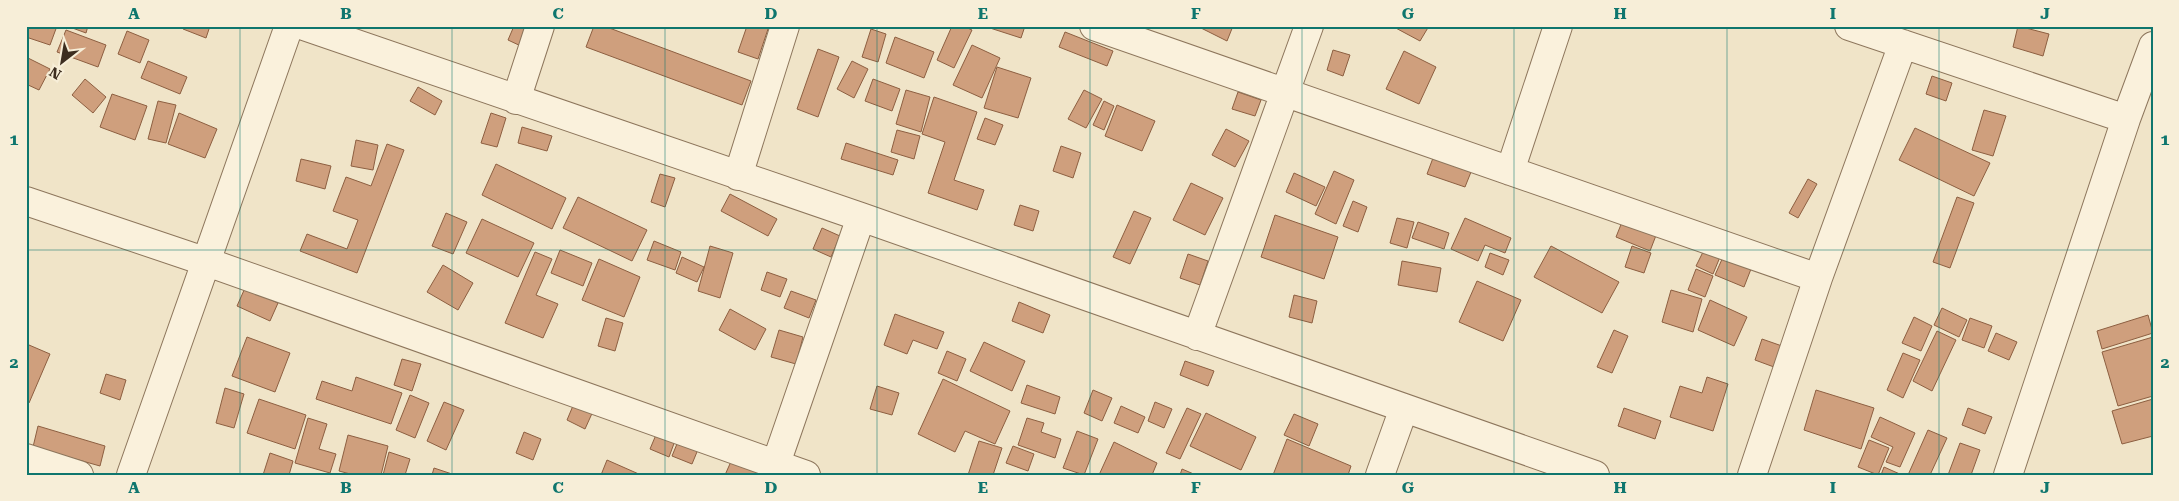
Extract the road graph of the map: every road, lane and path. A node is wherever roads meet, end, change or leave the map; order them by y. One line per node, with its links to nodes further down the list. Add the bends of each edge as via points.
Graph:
1 (289, 26): 18 (street)
2 (304, 26): 12 (street)
3 (540, 26): 12 (street)
4 (785, 26): 15 (street)
5 (1094, 26): 11 (street)
6 (1309, 26): 11 (street)
7 (1558, 26): 14 (street)
8 (1849, 26): 9 (street)
9 (1903, 44): 13 (street); 19 (street)
10 (2153, 46): 13 (street)
11 (1284, 94): 14 (street); 20 (street)
12 (516, 100): 15 (street)
13 (2126, 119): 30 (street)
14 (1510, 171): 19 (street)
15 (738, 176): 17 (street)
16 (26, 201): 18 (street)
17 (861, 217): 20 (street); 23 (street)
18 (206, 262): 23 (street); 25 (street)
19 (1818, 278): 29 (street)
20 (1197, 336): 21 (street)
21 (1404, 408): 27 (street); 28 (street)
22 (26, 458): 24 (street)
23 (774, 470): 26 (street)
24 (79, 475)
25 (131, 475)
26 (806, 475)
27 (1380, 475)
28 (1595, 475)
29 (1752, 475)
30 (2008, 475)

